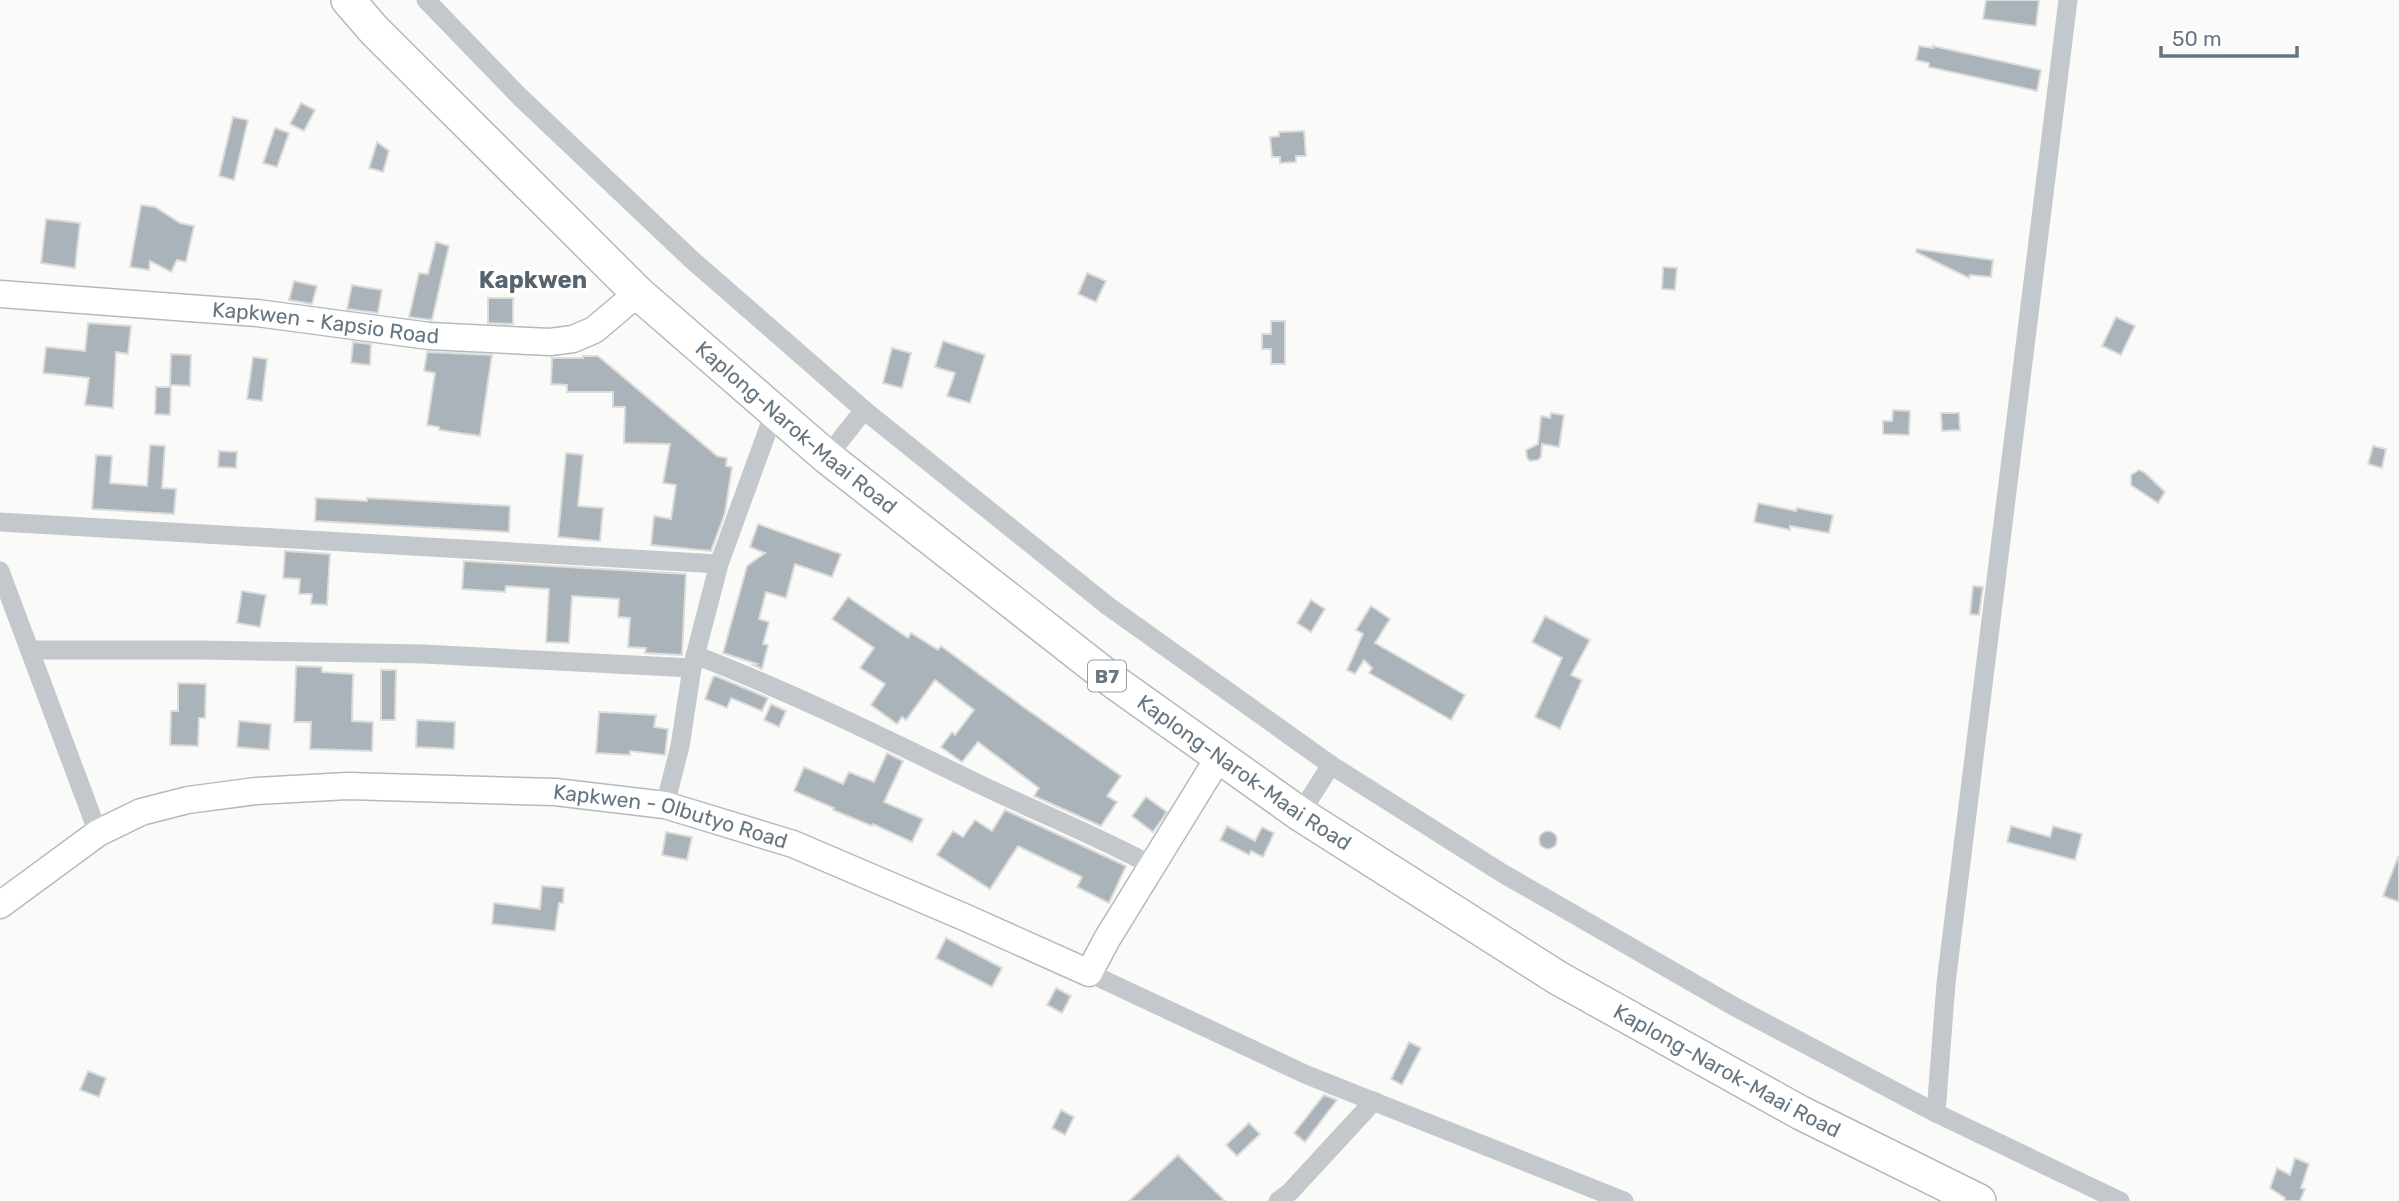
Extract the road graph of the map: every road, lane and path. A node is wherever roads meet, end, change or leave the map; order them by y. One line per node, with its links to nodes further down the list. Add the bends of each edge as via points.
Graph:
1 (348, 0): 5 (highway, Kaplong-Narok-Maai Road / B7)
2 (426, 0): 6 (street, via 520,97 691,259)
3 (2068, 0): 23 (street, via 1946,983)
4 (2, 292): 5 (street, Kapkwen - Kapsio Road, via 257,313 429,336 550,342 594,330)
5 (638, 293): 7 (highway, Kaplong-Narok-Maai Road / B7)
6 (864, 410): 8 (street); 15 (street, via 1108,606)
7 (774, 413): 8 (highway, Kaplong-Narok-Maai Road / B7); 10 (street)
8 (827, 457): 14 (highway, Kaplong-Narok-Maai Road / B7)
9 (0, 522): 10 (street)
10 (719, 564): 13 (street)
11 (0, 571): 12 (street)
12 (30, 650): 13 (street); 18 (street)
13 (693, 662): 16 (street); 19 (street, via 748,676 830,712)
14 (1219, 757): 17 (highway, Kaplong-Narok-Maai Road / B7); 19 (street)
15 (1331, 765): 17 (street); 23 (street, via 1502,873 1735,1007)
16 (665, 805): 18 (street, Kapkwen - Olbutyo Road, via 555,792 348,786 188,800 141,812); 21 (street, Kapkwen - Olbutyo Road, via 793,844)
17 (1300, 814): 26 (highway, Kaplong-Narok-Maai Road / B7, via 1558,978 1801,1113)
18 (98, 833): 20 (street, Kapkwen - Olbutyo Road)
19 (1153, 866): 21 (street)
20 (0, 905)
21 (1089, 973): 22 (street, via 1307,1075)
22 (1374, 1101): 24 (street); 25 (street)
23 (1936, 1113): 27 (street)
24 (1278, 1201)
25 (1624, 1201)
26 (1979, 1201)
27 (2120, 1201)

